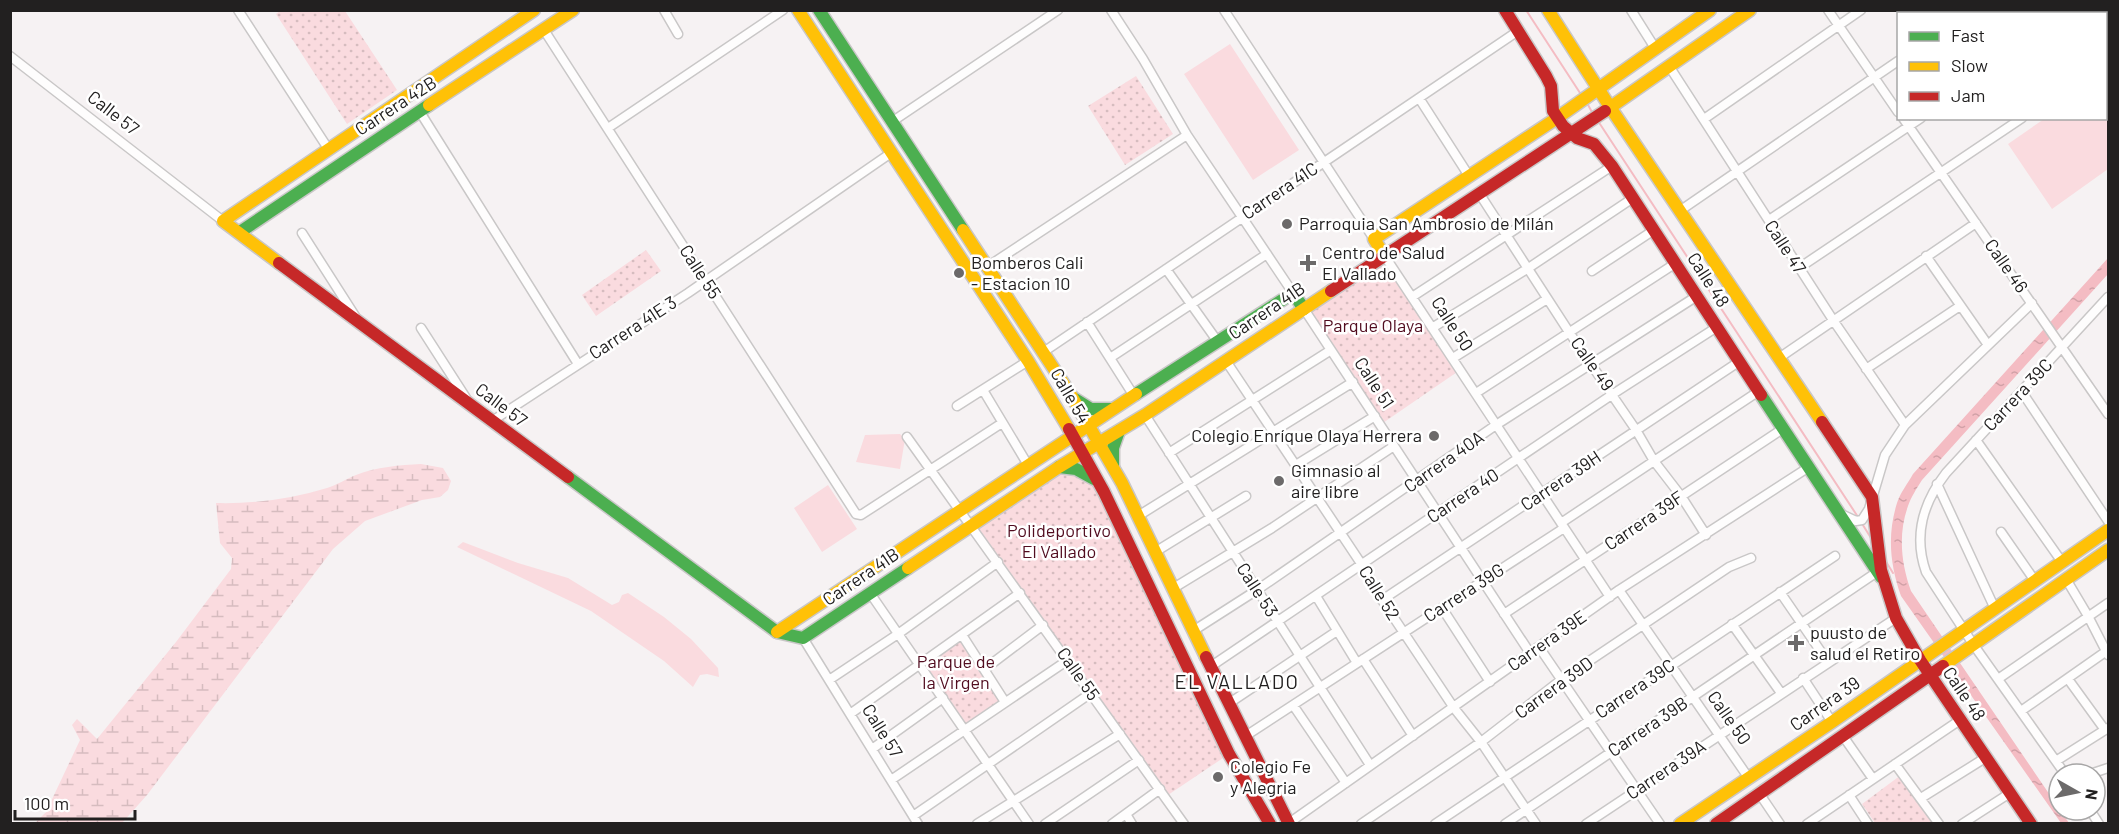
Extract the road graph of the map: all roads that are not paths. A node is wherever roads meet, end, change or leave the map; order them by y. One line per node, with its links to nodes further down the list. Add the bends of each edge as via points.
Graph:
1 (238, 10): 42 (street)
2 (573, 10): 19 (street, Carrera 42B)
3 (664, 10): 21 (street)
4 (783, 10): 39 (street)
5 (798, 10): 43 (street, Calle 54)
6 (819, 10): 37 (street, Calle 54)
7 (1058, 10): 37 (street)
8 (1111, 10): 41 (street, Calle 51)
9 (1224, 10): 44 (street, Calle 50)
10 (1505, 10): 20 (street, Calle 48)
11 (1548, 10): 27 (street, Calle 48)
12 (1631, 10): 22 (street)
13 (1710, 10): 22 (street)
14 (1750, 10): 25 (street, Carrera 41B)
15 (1828, 10): 18 (street)
16 (1861, 10): 18 (street)
17 (533, 11): 42 (street, Carrera 42B)
18 (1839, 25): 26 (street); 33 (street)
19 (544, 30): 31 (street, Carrera 42B); 39 (street, Calle 55)
20 (1518, 31): 28 (street, Carrera 41C); 32 (street, Calle 48, via 1551,86)
21 (678, 34)
22 (1655, 48): 27 (street)
23 (10, 56): 53 (street, Calle 57)
24 (1897, 62): 26 (street)
25 (1670, 66): 30 (street, Carrera 41B); 33 (street, Calle 47)
26 (1875, 77): 29 (street); 46 (street)
27 (1595, 91): 30 (street, Calle 48); 32 (street)
28 (1419, 98): 44 (street, Carrera 41C); 48 (street)
29 (1897, 109)
30 (1607, 110): 40 (street, Carrera 41B); 51 (street, Calle 48)
31 (420, 112): 57 (street, Carrera 42B); 99 (street)
32 (1557, 118): 40 (street, Calle 48); 48 (street)
33 (1704, 119): 46 (street, Calle 47)
34 (1904, 120): 38 (street, Calle 46)
35 (1918, 120): 38 (street)
36 (2019, 120): 47 (street)
37 (893, 121): 65 (street, Calle 54)
38 (1909, 127): 47 (street, Calle 46); 54 (street)
39 (608, 128): 70 (street, Calle 55)
40 (1570, 134): 45 (street, Calle 48, via 1594,144); 49 (street, Carrera 41B)
41 (1187, 135): 52 (street, Calle 51); 65 (street)
42 (329, 150): 53 (street, Carrera 42B)
43 (891, 153): 70 (street, Carrera 41E 3); 95 (street, Calle 54)
44 (1323, 162): 52 (street, Carrera 41C); 60 (street, Calle 50)
45 (1612, 166): 50 (street, Calle 48); 59 (street)
46 (1736, 172): 51 (street); 54 (street, Calle 47)
47 (1941, 173): 55 (street, Calle 46); 66 (street)
48 (1469, 176): 60 (street)
49 (1479, 193): 59 (street, Calle 49); 62 (street, Carrera 41B)
50 (1633, 198): 56 (street, Calle 48); 68 (street)
51 (1681, 210): 94 (street, Calle 48)
52 (1242, 217): 61 (street, Calle 51); 67 (street, Carrera 41C)
53 (223, 220): 57 (street, Calle 57)
54 (1768, 220): 66 (street, Calle 47)
55 (1976, 223): 63 (street); 76 (street, Calle 46)
56 (1654, 230): 64 (street, Calle 48); 69 (street)
57 (240, 232): 81 (street, Calle 57)
58 (302, 233): 81 (street)
59 (1506, 236): 68 (street, Calle 49); 73 (street)
60 (1374, 239): 62 (street, Calle 50)
61 (1267, 254): 71 (street, Calle 51); 77 (street)
62 (1384, 255): 73 (street, Calle 50); 79 (street, Carrera 41B)
63 (1926, 256): 78 (street); 80 (street)
64 (1676, 263): 72 (street, Calle 48); 86 (street)
65 (987, 267): 91 (street, Calle 54)
66 (1799, 268): 80 (street, Calle 47)
67 (1166, 269): 77 (street); 82 (street, Carrera 41C)
68 (1527, 269): 75 (street, Calle 49); 85 (street)
69 (1592, 271)
70 (706, 280): 99 (street, Carrera 41E 3); 141 (street, Calle 55, via 856,514 861,515)
71 (1293, 293): 79 (street, Calle 51); 87 (street, Carrera 41B)
72 (1697, 296): 83 (street, Calle 48); 98 (street, Carrera 40A)
73 (1412, 297): 85 (street, Calle 50)
74 (2108, 298): 89 (street, Carrera 39C)
75 (1547, 299): 86 (street, Calle 49); 93 (street)
76 (2032, 303): 88 (street); 89 (street, Calle 46)
77 (1191, 304): 87 (street); 92 (street)
78 (1959, 306): 88 (street); 100 (street)
79 (1304, 309): 90 (street, Calle 51); 96 (street, Carrera 41B)
80 (1833, 320): 94 (street); 100 (street, Calle 47)
81 (359, 322): 110 (street, Calle 57)
82 (1087, 322): 91 (street, Carrera 41C); 92 (street)
83 (1717, 327): 97 (street, Calle 48); 106 (street, Carrera 40)
84 (421, 328): 110 (street)
85 (1432, 328): 93 (street, Calle 50)
86 (1569, 332): 98 (street, Calle 49); 105 (street)
87 (1218, 342): 108 (street, Carrera 41B)
88 (1988, 345): 120 (street)
89 (2062, 348): 104 (street, Carrera 39C); 114 (street, Calle 46)
90 (1331, 350): 101 (street, Calle 51); 109 (street)
91 (1042, 353): 107 (street, Calle 54)
92 (1110, 358): 108 (street)
93 (1453, 358): 105 (street, Calle 50)
94 (1779, 358): 150 (street, Calle 48)
95 (1028, 360): 102 (street); 112 (street, Calle 54)
96 (1226, 361): 109 (street, Calle 52); 115 (street, Carrera 41B)
97 (1740, 362): 103 (street, Calle 48); 123 (street, Carrera 39H)
98 (1592, 363): 106 (street, Calle 49); 119 (street, Carrera 40A)
99 (578, 364): 117 (street, Carrera 41E 3)
100 (1866, 369): 120 (street, Calle 47)
101 (1353, 382): 116 (street, Calle 51); 125 (street)
102 (983, 390): 111 (street); 118 (street)
103 (1759, 391): 122 (street, Calle 48); 135 (street, Carrera 39G)
104 (2022, 392): 128 (street, Carrera 39C); 157 (street)
105 (1476, 393): 119 (street, Calle 50)
106 (1613, 394): 123 (street, Calle 49); 134 (street, Carrera 40)
107 (1071, 395): 113 (street, via 1091,409); 121 (street, Calle 54)
108 (1134, 396): 113 (street, Carrera 41B)
109 (1252, 400): 125 (street, Calle 52); 133 (street)
110 (471, 406): 117 (street, Calle 57)
111 (957, 406)
112 (1056, 406): 126 (street, Calle 54); 131 (street, via 1059,432)
113 (1113, 409): 121 (street, Carrera 41B)
114 (2109, 414)
115 (1145, 415): 124 (street, Carrera 41B); 133 (street, Calle 53)
116 (1375, 416): 130 (street, Calle 51); 137 (street)
117 (492, 421): 201 (street, Calle 57)
118 (1002, 423): 136 (street); 141 (street)
119 (1497, 425): 134 (street, Calle 50); 142 (street, Carrera 40A)
120 (1905, 425): 150 (street, via 1885,455)
121 (1088, 426): 126 (street, Carrera 41B); 129 (street, Calle 54)
122 (1784, 428): 139 (street, Calle 48); 149 (street, Carrera 39F)
123 (1636, 430): 135 (street, Calle 49); 147 (street, Carrera 39H)
124 (1119, 431): 129 (street, Carrera 41B); 140 (street, via 1113,448)
125 (1273, 432): 137 (street, Calle 52); 144 (street)
126 (1073, 436): 131 (street, Carrera 41B); 132 (street, Calle 54)
127 (907, 437): 141 (street, Calle 55)
128 (1976, 440): 145 (street, Carrera 39C); 173 (street)
129 (1098, 443): 132 (street, Carrera 41B); 140 (street, Calle 54)
130 (1394, 446): 142 (street, Calle 51); 151 (street)
131 (1049, 452): 136 (street, Carrera 41B)
132 (1082, 453): 138 (street, Carrera 41B); 146 (street, Calle 54)
133 (1169, 453): 144 (street, Calle 53)
134 (1519, 459): 147 (street, Calle 50); 153 (street, Carrera 40)
135 (1654, 461): 149 (street, Calle 49); 159 (street, Carrera 39G)
136 (1028, 465): 152 (street, Carrera 41B)
137 (1296, 465): 151 (street, Calle 52)
138 (1059, 467): 146 (street, via 1084,472); 158 (street, Carrera 41B)
139 (1809, 467): 154 (street, Calle 48); 164 (street, Carrera 39E)
140 (1113, 468): 143 (street, Calle 54)
141 (931, 471): 152 (street, Calle 55)
142 (1417, 481): 153 (street, Calle 51); 162 (street, Carrera 40A)
143 (1122, 483): 146 (street, via 1110,481); 155 (street, Calle 54)
144 (1189, 484): 155 (street); 156 (street, Calle 53)
145 (1937, 484): 160 (street, Carrera 39C); 190 (street)
146 (1101, 487): 283 (street, Calle 54, via 1230,754)
147 (1542, 494): 159 (street, Calle 50); 165 (street, Carrera 39H)
148 (1246, 496): 156 (street)
149 (1681, 496): 164 (street, Calle 49); 171 (street, Carrera 39F)
150 (1872, 497): 154 (street, via 1862,520); 175 (street, Calle 48)
151 (1317, 498): 162 (street, Calle 52); 168 (street)
152 (960, 511): 158 (street, Calle 55); 201 (street, Carrera 41B)
153 (1438, 513): 165 (street, Calle 51); 174 (street, Carrera 40)
154 (1840, 513): 175 (street, Calle 48)
155 (1138, 516): 167 (street, Calle 54)
156 (1212, 519): 167 (street); 168 (street, Calle 53)
157 (2109, 520)
158 (972, 525): 172 (street, Calle 55); 183 (street, Carrera 41B)
159 (1563, 525): 171 (street, Calle 50); 177 (street, Carrera 39G)
160 (1919, 529): 203 (street, Calle 48, via 1926,572)
161 (2109, 530): 173 (street, Carrera 39)
162 (1340, 531): 174 (street, Calle 52); 180 (street, Carrera 40A)
163 (2001, 532): 178 (street)
164 (1706, 535): 181 (street, Carrera 39E)
165 (1461, 548): 177 (street, Calle 51); 187 (street, Carrera 39H)
166 (2109, 550): 176 (street, Carrera 39)
167 (1155, 552): 179 (street, Calle 54)
168 (1233, 552): 179 (street); 180 (street, Calle 53)
169 (1835, 556): 182 (street, Carrera 39C)
170 (1751, 558): 198 (street, Carrera 39D, via 1729,567)
171 (1586, 561): 186 (street, Calle 50); 191 (street, Carrera 39F)
172 (998, 562): 184 (street, Calle 55); 204 (street)
173 (2062, 562): 178 (street, Carrera 39)
174 (1362, 565): 185 (street, Carrera 40); 187 (street, Calle 52)
175 (1880, 573): 193 (street, Calle 48); 196 (street, Carrera 39B)
176 (2066, 579): 192 (street); 207 (street, Carrera 39)
177 (1482, 581): 189 (street, Carrera 39G); 191 (street, Calle 51)
178 (2034, 581): 190 (street, Carrera 39)
179 (1172, 589): 199 (street, Calle 54)
180 (1257, 590): 194 (street, Calle 53); 199 (street, Carrera 40A)
181 (1619, 590): 186 (street, Carrera 39E); 198 (street, Calle 50)
182 (1780, 592): 195 (street, Carrera 39C); 196 (street)
183 (870, 593): 204 (street); 206 (street, Carrera 41B)
184 (1020, 593): 197 (street, Calle 55); 205 (street)
185 (1316, 596): 194 (street, Carrera 40); 200 (street)
186 (1610, 597): 208 (street, Carrera 39E)
187 (1382, 600): 202 (street, Calle 52)
188 (2109, 603): 192 (street)
189 (1442, 608): 202 (street, Carrera 39G); 227 (street)
190 (1995, 609): 203 (street, Carrera 39)
191 (1504, 614): 210 (street, Calle 51)
192 (2088, 616): 209 (street); 223 (street)
193 (1896, 618): 213 (street, Calle 48); 216 (street, Carrera 39A)
194 (1278, 622): 212 (street, Calle 53); 219 (street, Carrera 40)
195 (1732, 624): 211 (street); 218 (street, Carrera 39C)
196 (1800, 624): 211 (street, Carrera 39B); 216 (street)
197 (1043, 625): 214 (street, Calle 55); 220 (street)
198 (1644, 625): 218 (street, Calle 50); 226 (street, Carrera 39D)
199 (1192, 631): 219 (street, Calle 54)
200 (1337, 631): 212 (street); 215 (street)
201 (777, 632): 206 (street, Calle 57)
202 (1404, 633): 215 (street, Carrera 39G); 236 (street, Calle 52)
203 (1961, 633): 207 (street, Calle 48); 213 (street, Carrera 39)
204 (898, 634): 217 (street); 225 (street)
205 (962, 635): 217 (street); 220 (street)
206 (803, 638): 225 (street, Calle 57)
207 (1970, 646): 221 (street, Carrera 39); 223 (street, Calle 48)
208 (1539, 647): 210 (street, Carrera 39E); 226 (street)
209 (2108, 652): 224 (street)
210 (1530, 653): 227 (street, Carrera 39E)
211 (1754, 655): 230 (street); 231 (street, Carrera 39B)
212 (1300, 656): 228 (street, Calle 53); 234 (street)
213 (1922, 659): 221 (street, Calle 48); 241 (street, Carrera 39)
214 (1068, 660): 229 (street, Calle 55); 233 (street)
215 (1360, 661): 228 (street, Carrera 39G); 246 (street)
216 (1828, 662): 222 (street, Carrera 39A)
217 (920, 665): 232 (street); 238 (street)
218 (1671, 665): 231 (street, Calle 50); 239 (street, Carrera 39C)
219 (1210, 667): 234 (street, Calle 54)
220 (986, 668): 233 (street)
221 (1934, 677): 240 (street, Calle 48); 247 (street, Carrera 39)
222 (1803, 678): 230 (street, Carrera 39A); 241 (street)
223 (1998, 679): 237 (street, Calle 48)
224 (2068, 679): 237 (street); 243 (street)
225 (829, 680): 238 (street, Calle 57)
226 (1561, 680): 239 (street); 249 (street, Carrera 39D)
227 (1490, 682): 236 (street, Carrera 39E)
228 (1319, 687): 235 (street, Carrera 39G); 257 (street, Calle 53)
229 (1091, 693): 244 (street, Calle 55); 256 (street)
230 (1781, 693): 245 (street, Carrera 39A)
231 (1693, 696): 245 (street, Calle 50); 251 (street, Carrera 39B)
232 (943, 698): 242 (street); 250 (street)
233 (1005, 702): 242 (street)
234 (1228, 704): 248 (street, Calle 54)
235 (1293, 705): 248 (street, Carrera 39G); 262 (street)
236 (1454, 708): 246 (street, Carrera 39E); 249 (street, Calle 52)
237 (2021, 711): 254 (street, Calle 48)
238 (850, 714): 250 (street, Calle 57)
239 (1589, 720): 251 (street); 258 (street, Carrera 39C)
240 (1960, 720): 252 (street, Calle 48); 255 (street)
241 (1832, 722): 259 (street, Carrera 39)
242 (964, 729): 256 (street); 261 (street)
243 (2107, 729): 254 (street)
244 (1120, 734): 253 (street, Calle 55); 269 (street)
245 (1719, 735): 259 (street, Calle 50); 264 (street, Carrera 39A)
246 (1413, 736): 257 (street, Carrera 39E)
247 (1843, 736): 260 (street); 265 (street, Carrera 39)
248 (1244, 737): 276 (street, Calle 54)
249 (1481, 742): 258 (street, Calle 52); 284 (street, Carrera 39D)
250 (872, 749): 261 (street, Calle 57)
251 (1611, 752): 264 (street); 271 (street, Carrera 39B)
252 (1985, 758): 266 (street, Calle 48); 268 (street)
253 (1139, 760): 263 (street, Calle 55); 279 (street)
254 (2056, 761)
255 (1895, 764): 260 (street); 268 (street)
256 (989, 765): 269 (street); 273 (street)
257 (1370, 765): 262 (street, Carrera 39E)
258 (1504, 777): 271 (street, Calle 52); 285 (street, Carrera 39C)
259 (1748, 777): 270 (street, Carrera 39)
260 (1873, 778): 267 (street)
261 (891, 780): 273 (street, Calle 57)
262 (1346, 783): 276 (street, Carrera 39E)
263 (1160, 789): 272 (street); 282 (street, Calle 55)
264 (1637, 790): 288 (street, Carrera 39A); 289 (street)
265 (1759, 793): 275 (street, Carrera 39); 290 (street)
266 (2010, 793): 294 (street); 295 (street, Calle 48)
267 (1849, 795): 291 (street); 292 (street)
268 (1921, 798): 293 (street)
269 (1013, 800): 277 (street); 278 (street)
270 (1710, 803): 274 (street, Carrera 39); 275 (street, via 1706,816)
271 (1526, 809): 286 (street, Carrera 39B); 287 (street, Calle 52)
272 (1126, 814): 280 (street); 281 (street)
273 (916, 820)
274 (1688, 822)
275 (1718, 822)
276 (1289, 823)
277 (977, 824)
278 (1029, 824)
279 (1045, 824)
280 (1112, 824)
281 (1132, 824)
282 (1184, 824)
283 (1270, 824)
284 (1361, 824)
285 (1435, 824)
286 (1505, 824)
287 (1536, 824)
288 (1586, 824)
289 (1660, 824)
290 (1780, 824)
291 (1807, 824)
292 (1868, 824)
293 (1939, 824)
294 (1962, 824)
295 (2031, 824)

